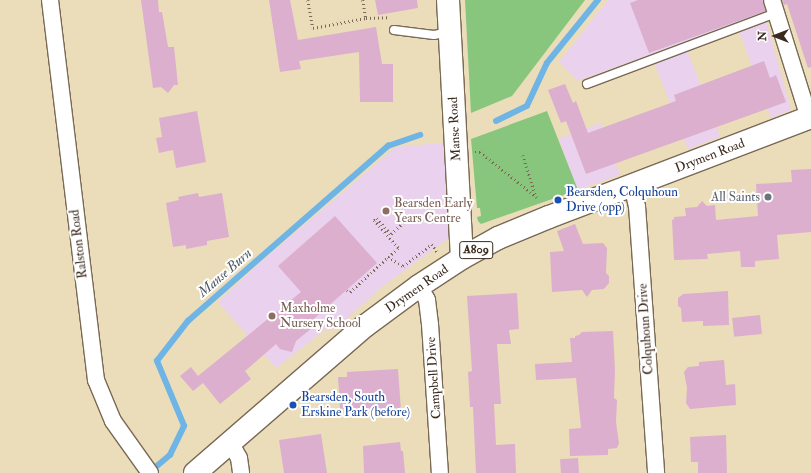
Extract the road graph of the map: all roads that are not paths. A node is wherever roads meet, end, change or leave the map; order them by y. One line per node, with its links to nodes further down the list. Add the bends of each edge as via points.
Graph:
1 (50, 0): 12 (street, Ralston Road, via 96,380 113,421)
2 (448, 0): 5 (main road, Manse Road)
3 (774, 6): 6 (lane); 7 (street)
4 (394, 30): 5 (lane, via 434,35)
5 (450, 32): 9 (main road, Manse Road, via 457,154)
6 (587, 84)
7 (810, 118): 8 (main road, Drymen Road / A809)
8 (632, 185): 9 (main road, Drymen Road / A809, via 498,238); 16 (street, Colquhoun Drive, via 637,206)
9 (454, 263): 10 (main road, Drymen Road / A809)
10 (419, 286): 11 (main road, Drymen Road / A809, via 365,326); 15 (street, Campbell Drive, via 427,300 430,324)
11 (230, 442): 13 (main road, Drymen Road / A809); 14 (street, via 239,458)
12 (147, 470)
13 (195, 473)
14 (241, 473)
15 (440, 473)
16 (656, 473)

